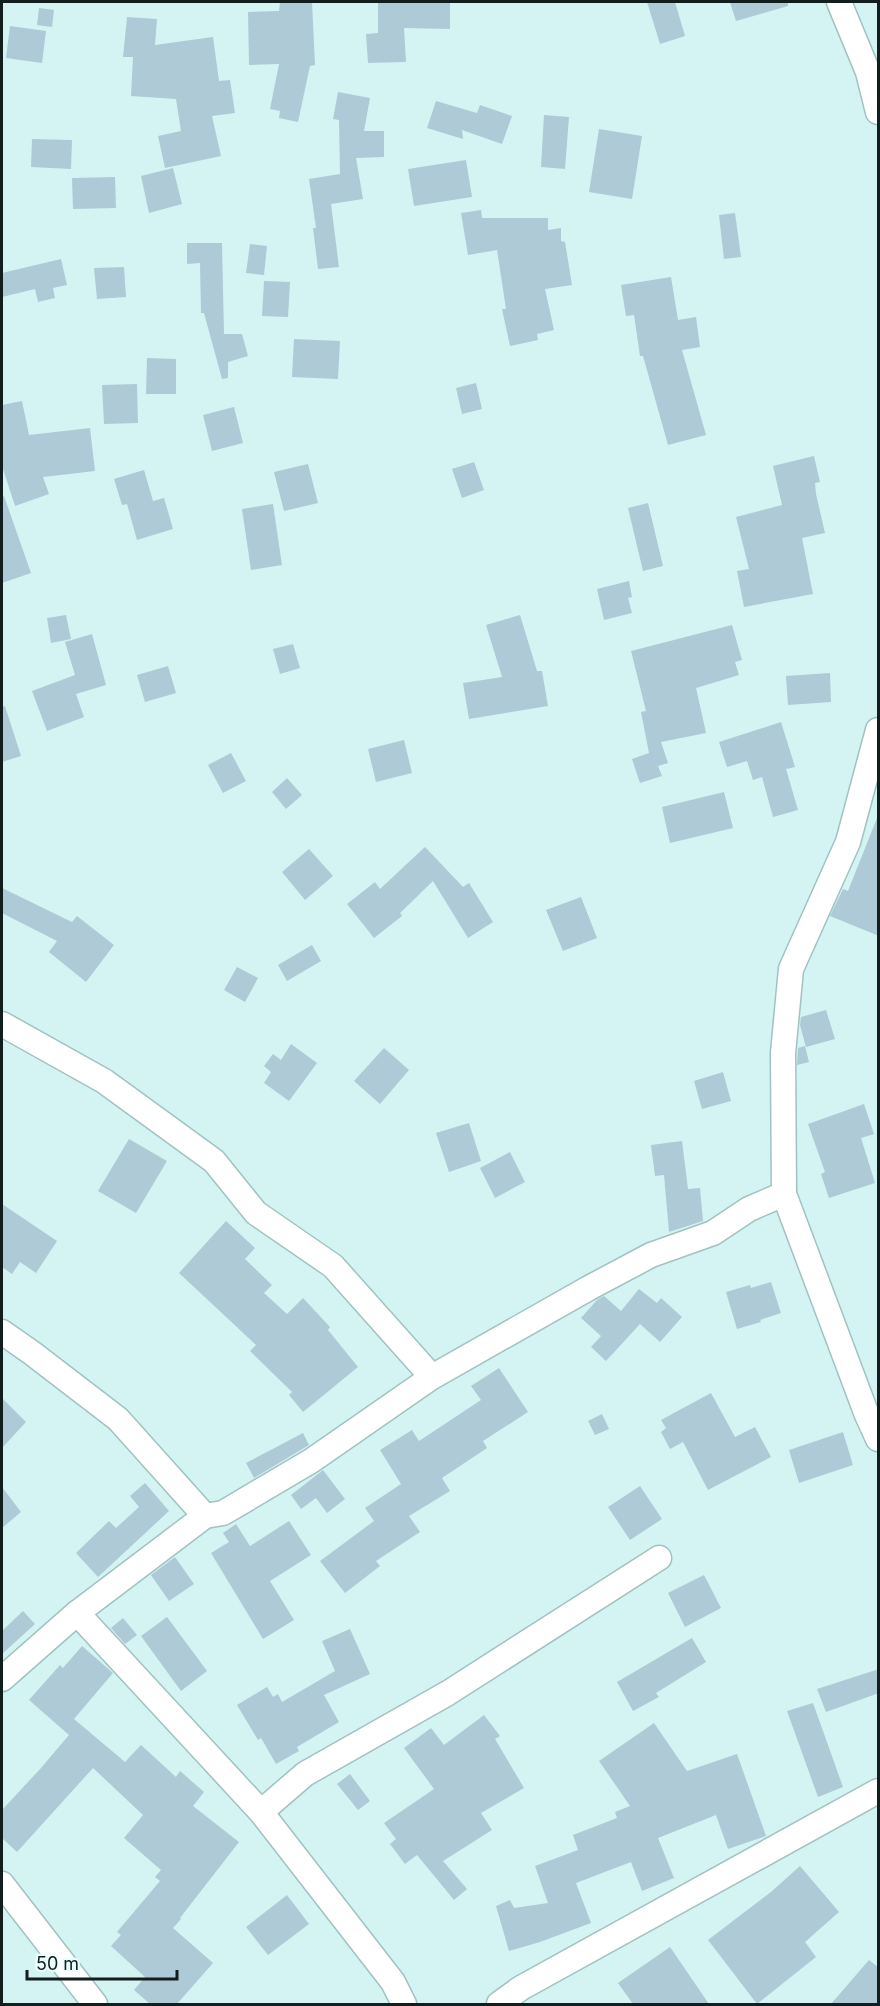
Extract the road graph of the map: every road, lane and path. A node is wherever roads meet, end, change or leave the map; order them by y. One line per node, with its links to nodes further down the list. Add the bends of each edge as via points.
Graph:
1 (839, 2): 2 (street, via 868,72)
2 (879, 112)
3 (879, 730): 5 (street, via 848,842 791,969 783,1053)
4 (2, 1024): 8 (street, via 104,1081 214,1161 256,1213 333,1266)
5 (784, 1194): 8 (street, via 749,1209 713,1233 651,1255); 10 (street)
6 (2, 1327): 9 (street)
7 (2, 1332): 9 (street)
8 (432, 1377): 11 (street, via 311,1461 222,1513)
9 (118, 1419): 11 (street)
10 (879, 1439)
11 (205, 1515): 13 (street)
12 (659, 1558): 16 (street, via 447,1693 305,1774)
13 (77, 1613): 14 (street); 16 (street)
14 (2, 1679)
15 (879, 1791): 20 (street, via 521,1988)
16 (261, 1812): 19 (street, via 393,1982)
17 (2, 1884): 18 (street)
18 (95, 2004)
19 (404, 2004)
20 (499, 2004)

